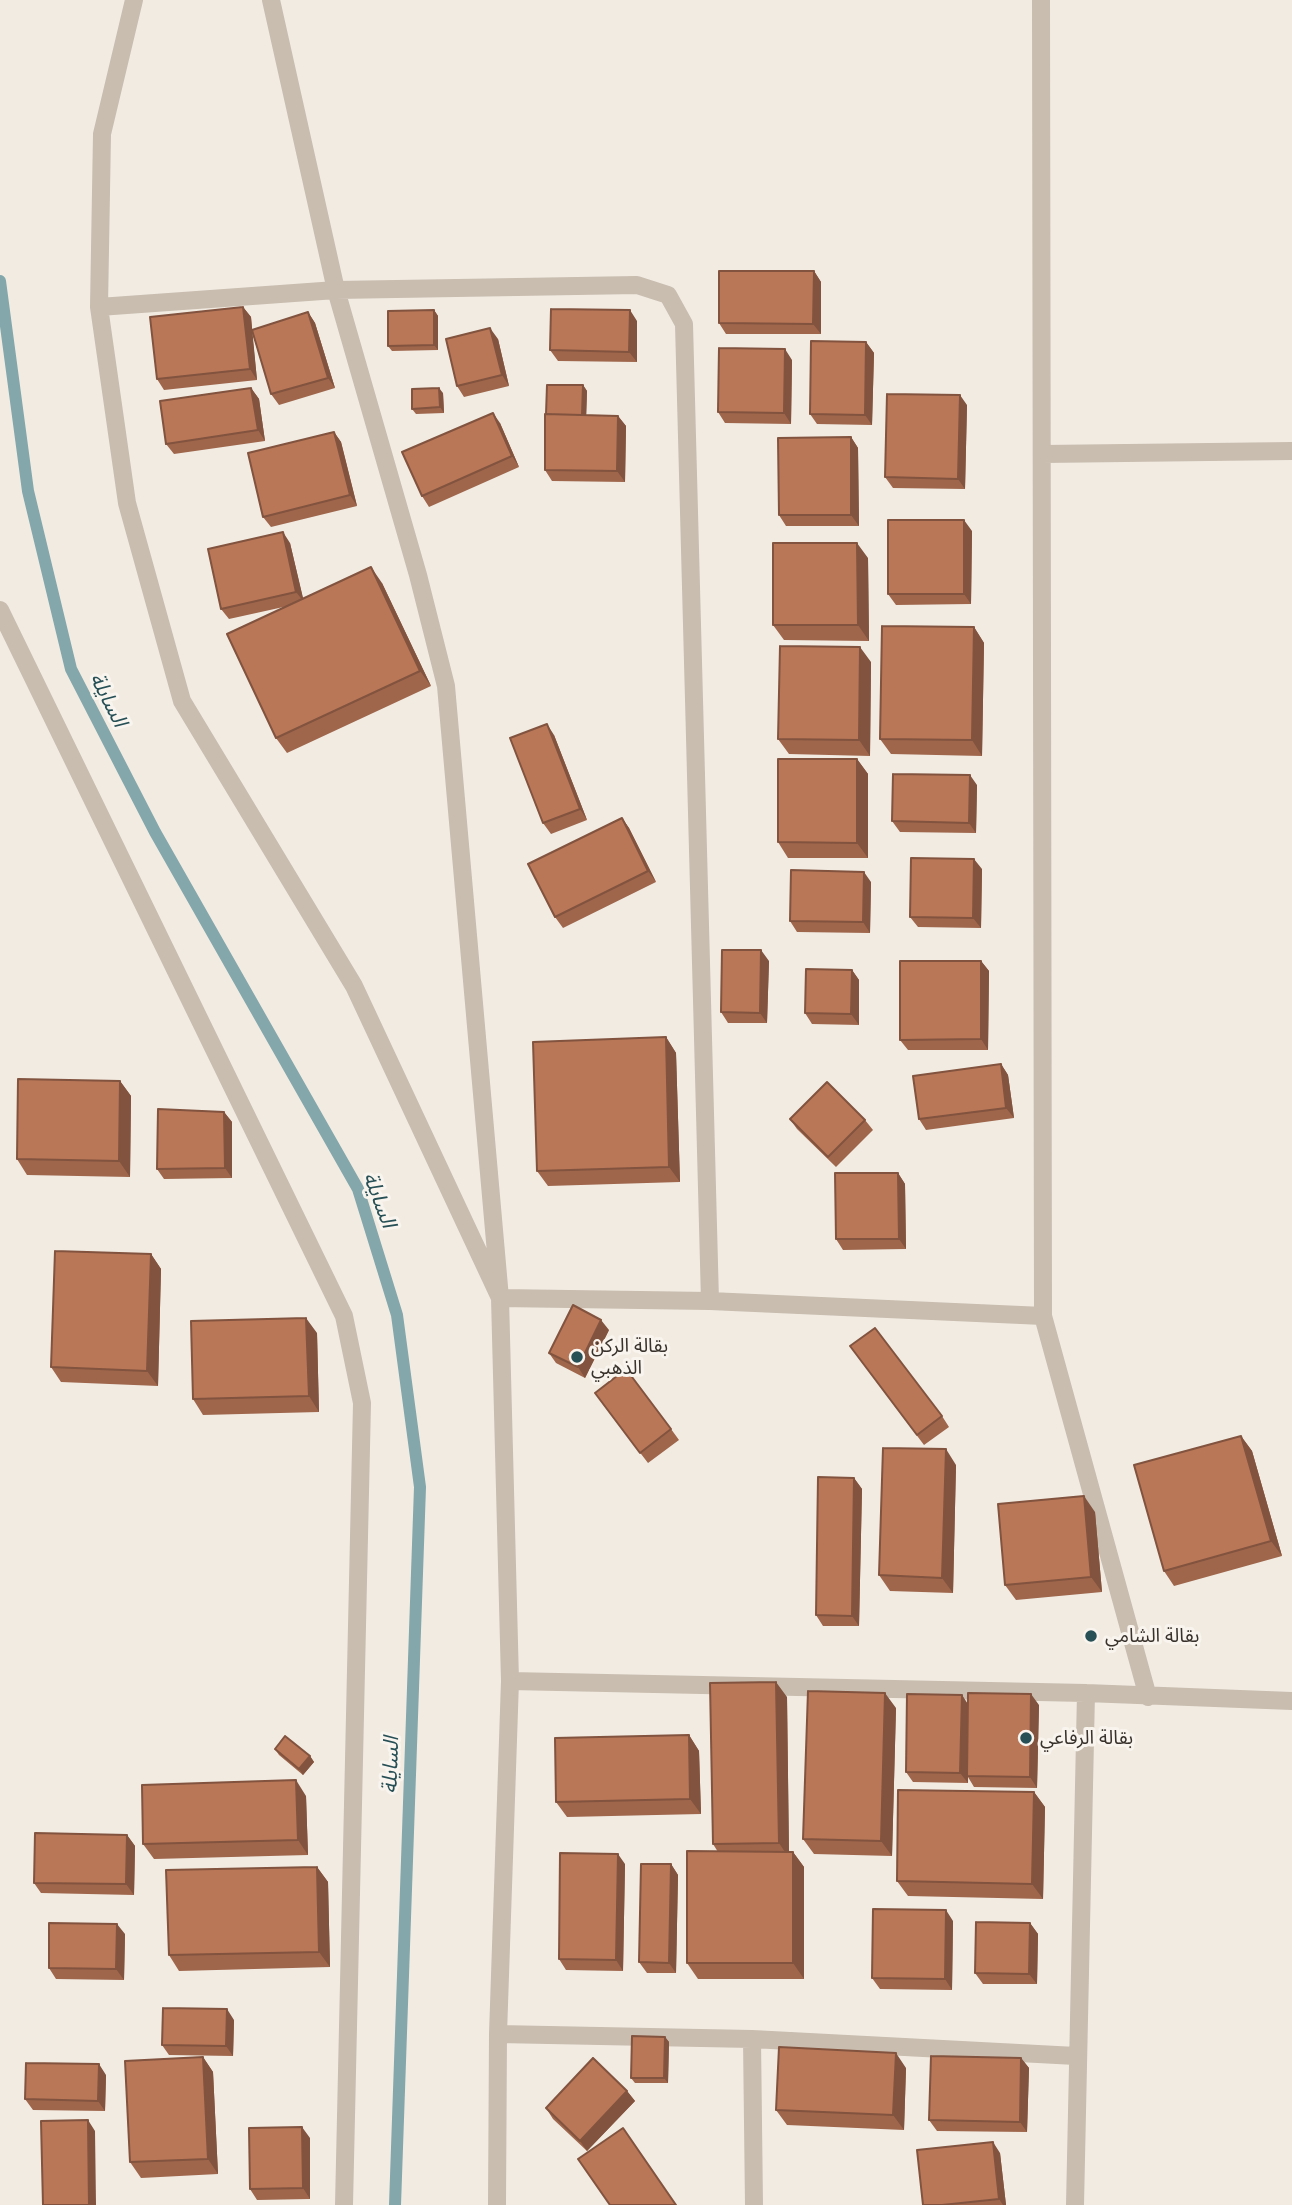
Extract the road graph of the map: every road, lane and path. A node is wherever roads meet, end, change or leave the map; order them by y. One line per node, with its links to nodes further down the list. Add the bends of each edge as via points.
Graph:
1 (134, 0): 5 (street, via 102,134)
2 (271, 0): 4 (street)
3 (1041, 0): 7 (street)
4 (336, 290): 5 (street); 9 (street, via 446,686); 10 (street, via 637,285 668,295 684,324)
5 (99, 307): 9 (street, via 127,503 182,701 354,985)
6 (1292, 451): 7 (street)
7 (1042, 454): 11 (street)
8 (0, 610): 19 (street, via 344,1316 362,1403)
9 (500, 1298): 10 (street); 12 (street)
10 (710, 1301): 11 (street)
11 (1043, 1316): 14 (street)
12 (510, 1681): 13 (street); 16 (street)
13 (1086, 1693): 14 (street); 18 (street)
14 (1149, 1697): 15 (street)
15 (1292, 1702)
16 (498, 2034): 17 (street); 20 (street)
17 (752, 2039): 18 (street); 21 (street)
18 (1076, 2056): 22 (street)
19 (344, 2205)
20 (497, 2205)
21 (754, 2205)
22 (1075, 2205)

